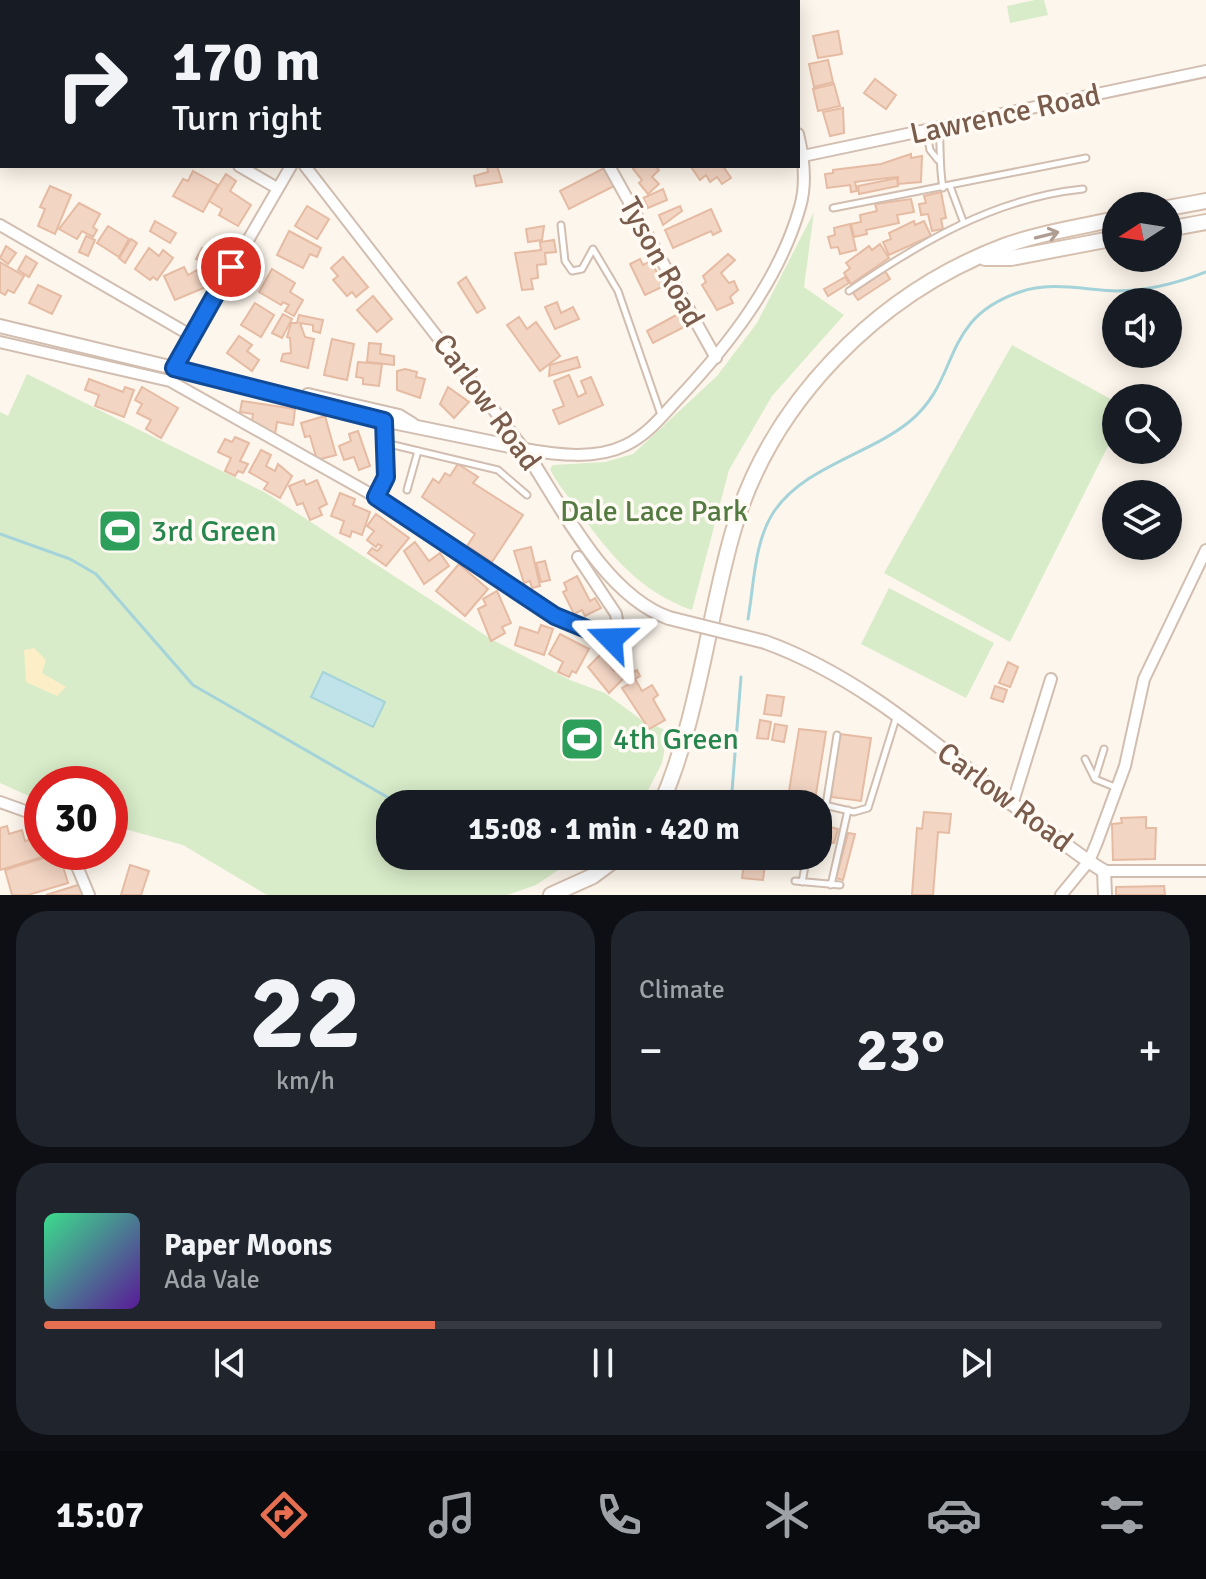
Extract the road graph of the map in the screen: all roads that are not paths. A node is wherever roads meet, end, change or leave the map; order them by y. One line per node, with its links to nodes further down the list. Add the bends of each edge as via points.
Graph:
1 (1206, 71): 2 (street, Lawrence Road)
2 (939, 128): 3 (street, Lawrence Road); 7 (lane)
3 (926, 130): 5 (street, Lawrence Road); 7 (lane)
4 (800, 143): 5 (street)
5 (803, 156): 31 (street, via 802,197 794,223 760,293)
6 (1086, 158): 12 (lane)
7 (938, 160): 14 (lane)
8 (242, 168): 13 (street)
9 (290, 168): 13 (street)
10 (307, 168): 36 (street, Carlow Road)
11 (610, 168): 31 (street, Tyson Road)
12 (950, 186): 14 (lane); 19 (lane)
13 (277, 188): 29 (street)
14 (943, 188): 18 (lane)
15 (1083, 189): 19 (lane, via 1008,204)
16 (1206, 201): 17 (main road)
17 (1182, 205)
18 (833, 208)
19 (963, 221): 27 (lane)
20 (1102, 222): 26 (main road, one-way to 20, via 1008,245)
21 (1206, 222): 24 (main road)
22 (0, 225): 29 (street)
23 (561, 225): 33 (lane, via 565,261 572,271 582,269 593,249 608,272)
24 (1182, 226)
25 (1102, 241): 26 (main road, via 1011,258)
26 (981, 258): 50 (main road, via 912,294 855,337 821,372 772,442 732,535)
27 (849, 291)
28 (0, 326): 32 (street)
29 (192, 336): 32 (street)
30 (0, 342): 40 (street, via 170,381)
31 (716, 358): 33 (street)
32 (174, 368): 34 (street)
33 (661, 416): 36 (street, via 638,439 607,452 571,455)
34 (385, 417): 35 (street); 36 (street)
35 (384, 443): 37 (lane); 40 (street, via 386,477)
36 (524, 449): 44 (street, Carlow Road, bridge, via 608,574 638,602 669,618 765,642 839,675)
37 (418, 451): 38 (lane); 39 (lane, via 498,470)
38 (407, 490)
39 (527, 495)
40 (376, 497): 42 (street, via 555,616 620,638 616,614)
41 (1206, 550): 49 (street, via 1144,679)
42 (578, 557)
43 (1051, 679): 53 (street)
44 (898, 714): 53 (street, Carlow Road); 55 (lane, via 872,802 862,811)
45 (837, 735): 51 (lane)
46 (1104, 749): 48 (lane)
47 (1085, 759): 48 (lane)
48 (1095, 779): 49 (lane)
49 (1118, 788): 57 (street)
50 (666, 790)
51 (828, 790)
52 (0, 802): 56 (street)
53 (1012, 805): 57 (street, Carlow Road)
54 (832, 806): 55 (lane)
55 (848, 810): 63 (lane)
56 (24, 811)
57 (1089, 861): 61 (street, Carlow Road); 67 (street)
58 (79, 870): 65 (street)
59 (601, 870): 66 (main road)
60 (803, 870): 63 (lane, via 799,881)
61 (1104, 871): 62 (street); 68 (street)
62 (1206, 871)
63 (831, 885): 64 (lane)
64 (840, 885)
65 (89, 895)
66 (551, 895)
67 (1061, 895)
68 (1105, 895)

